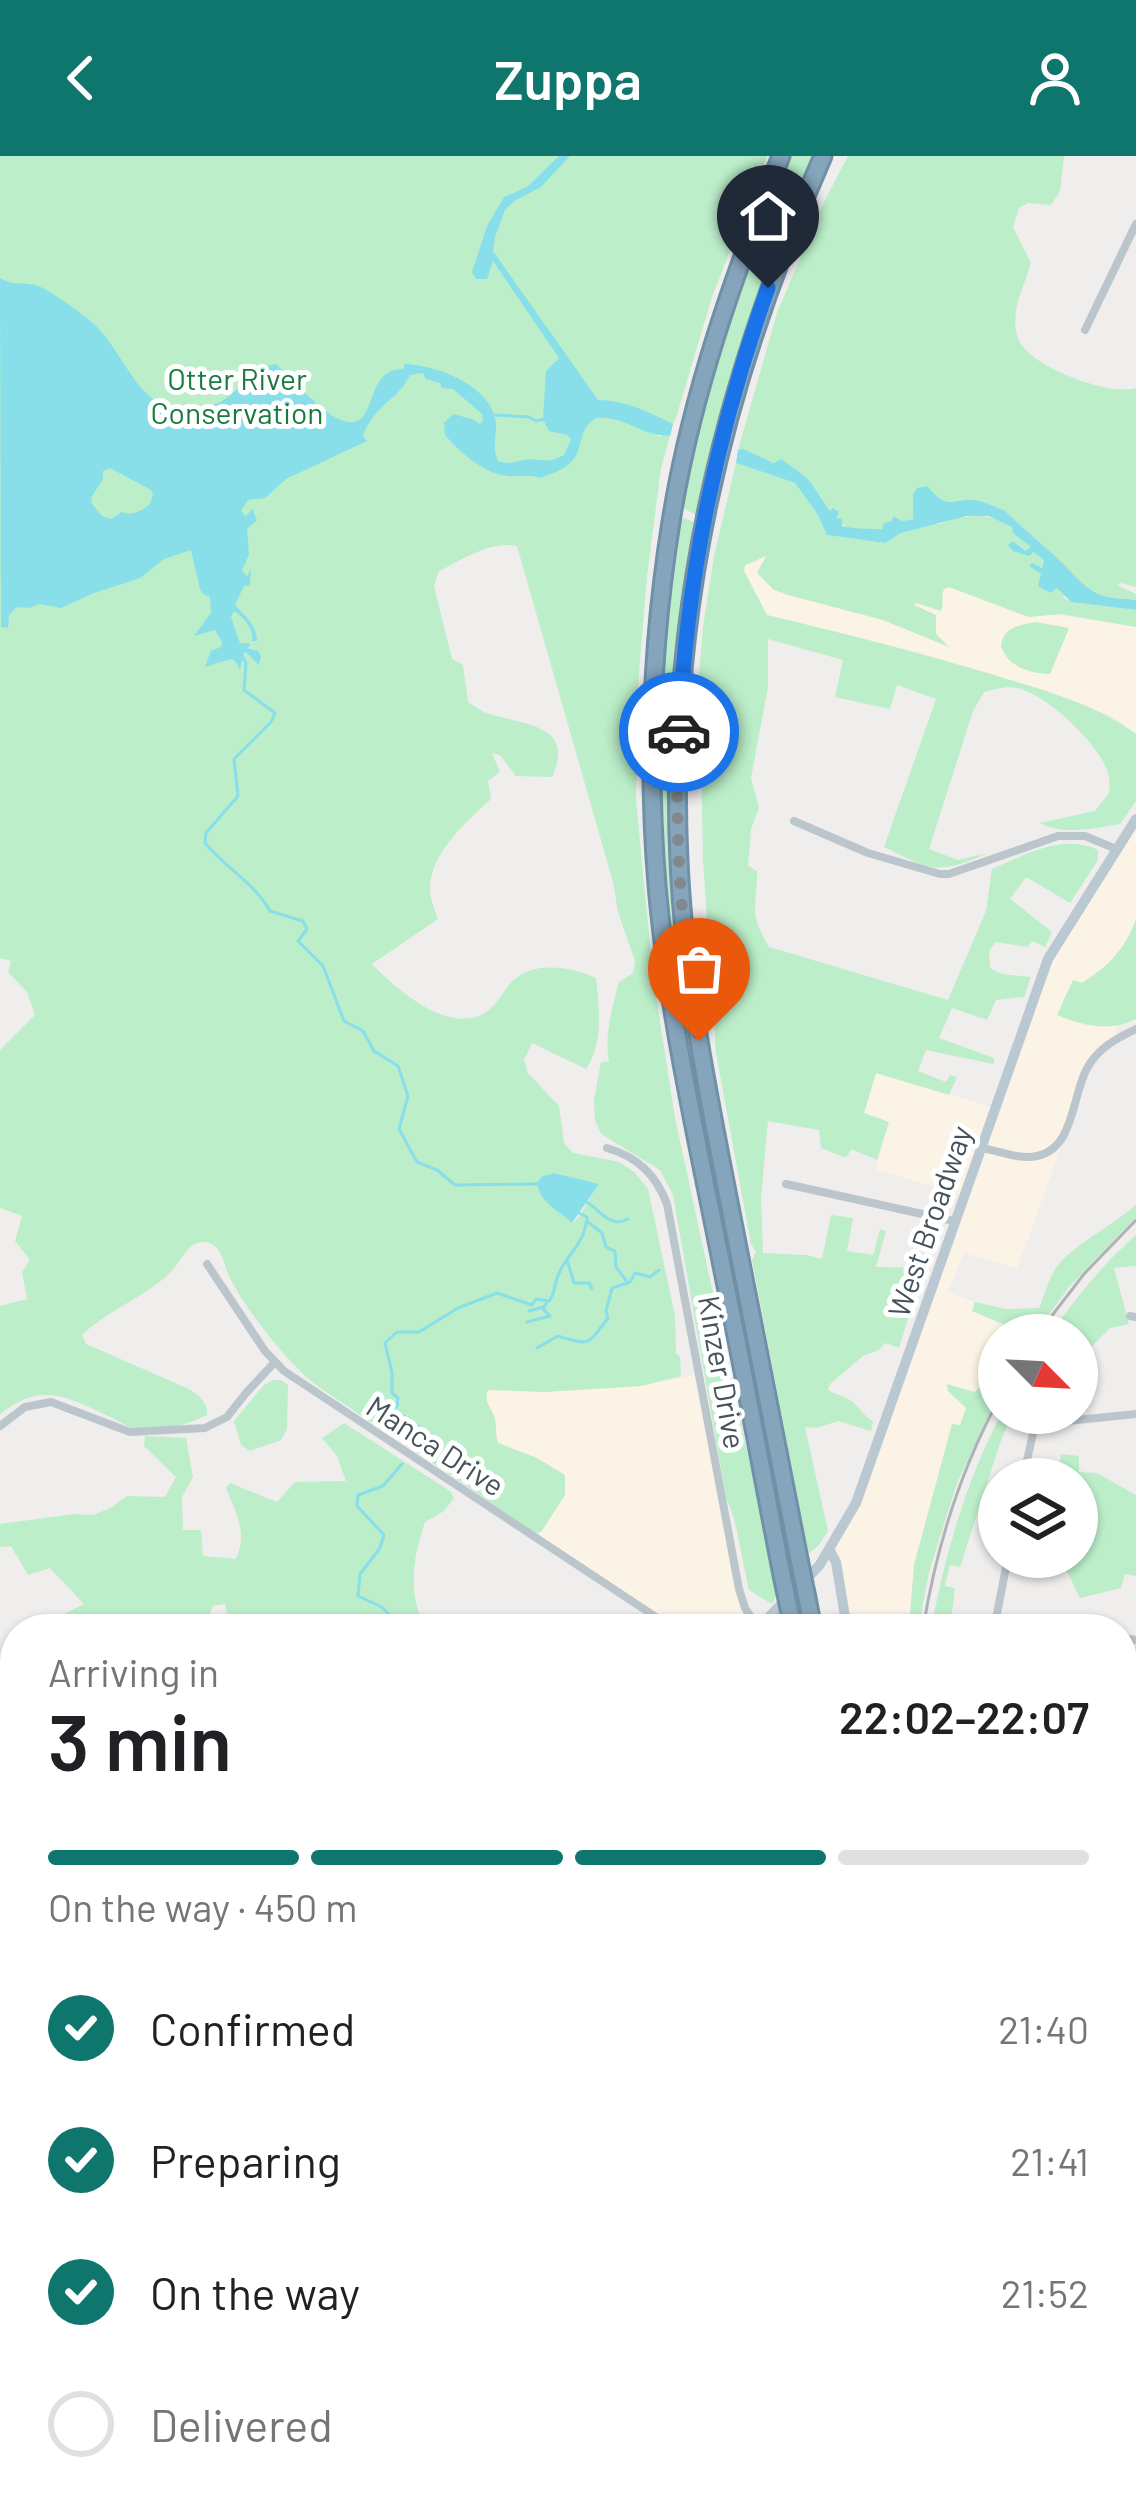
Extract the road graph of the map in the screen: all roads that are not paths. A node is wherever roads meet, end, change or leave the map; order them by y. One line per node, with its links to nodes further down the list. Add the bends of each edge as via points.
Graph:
1 (781, 156): 25 (highway, bridge, via 718,325 682,462 660,603 652,765 673,1011)
2 (823, 156): 26 (highway, bridge, via 760,310 718,452 692,593 677,776 692,1003)
3 (1136, 224): 4 (street)
4 (1085, 330)
5 (1136, 819): 7 (main road, West Broadway)
6 (794, 820): 7 (street, via 940,874 1058,836)
7 (1116, 849): 10 (main road, West Broadway, via 1048,959)
8 (1136, 1029): 10 (street, via 1091,1061 1054,1148 1031,1157)
9 (608, 1148): 23 (street, Kinzer Drive, via 650,1172 668,1204)
10 (980, 1148): 12 (main road, West Broadway)
11 (786, 1184): 12 (street)
12 (954, 1221): 18 (main road, West Broadway, via 856,1504)
13 (207, 1264): 14 (street, Manca Drive)
14 (274, 1363): 16 (street, via 227,1418 205,1428 138,1434 51,1402 25,1407); 22 (street, Manca Drive)
15 (1136, 1414): 17 (street, via 1038,1425)
16 (0, 1426)
17 (1027, 1458)
18 (830, 1551): 19 (main road, West Broadway); 21 (main road)
19 (819, 1567): 21 (main road); 24 (main road, West Broadway)
20 (1004, 1578): 28 (street)
21 (840, 1589): 27 (main road)
22 (651, 1614)
23 (749, 1614)
24 (772, 1614)
25 (790, 1614)
26 (810, 1614)
27 (844, 1614)
28 (996, 1614)

